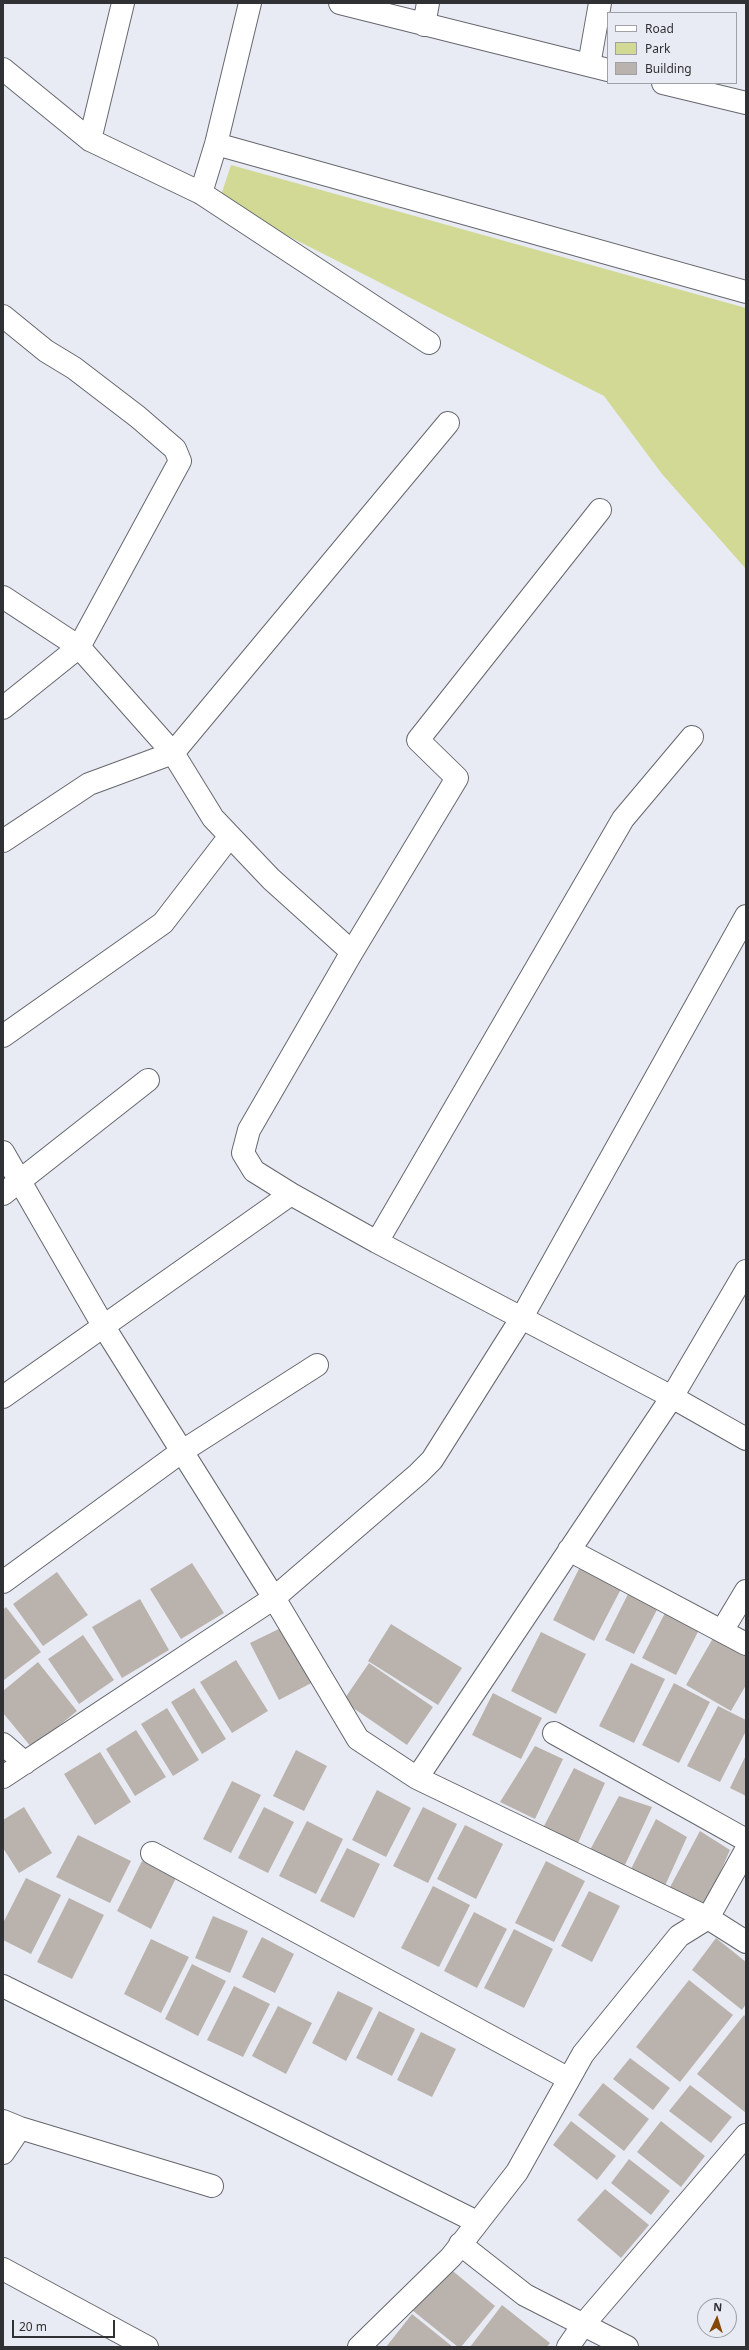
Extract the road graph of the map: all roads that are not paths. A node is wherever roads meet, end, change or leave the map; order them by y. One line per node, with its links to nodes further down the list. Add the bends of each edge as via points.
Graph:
1 (123, 3): 11 (street)
2 (250, 3): 12 (street)
3 (340, 3): 6 (street)
4 (428, 3): 6 (street)
5 (600, 3): 7 (street)
6 (424, 25): 7 (street)
7 (598, 68)
8 (3, 69): 11 (street)
9 (667, 84): 10 (street)
10 (746, 102)
11 (90, 140): 13 (street)
12 (216, 144): 13 (street); 14 (street)
13 (201, 193): 16 (street)
14 (746, 292)
15 (3, 316): 20 (street, via 46,351 74,368 138,417 175,449 180,462)
16 (429, 343)
17 (448, 423): 23 (street)
18 (600, 510): 27 (street, via 418,740 457,778)
19 (3, 597): 20 (street)
20 (79, 647): 21 (street); 23 (street)
21 (3, 708)
22 (692, 737): 34 (street, via 623,818)
23 (173, 753): 24 (street, via 213,818); 25 (street, via 89,784)
24 (230, 836): 27 (street, via 271,879); 28 (street, via 163,923)
25 (3, 841)
26 (746, 916): 36 (street)
27 (352, 952): 33 (street, via 249,1130 243,1153 254,1171)
28 (3, 1036)
29 (148, 1080): 31 (street)
30 (3, 1152): 31 (street)
31 (21, 1181): 32 (street); 37 (street)
32 (3, 1194)
33 (291, 1194): 34 (street); 37 (street)
34 (377, 1242): 36 (street)
35 (746, 1271): 39 (street)
36 (521, 1319): 39 (street); 46 (street, via 432,1460)
37 (104, 1327): 40 (street); 42 (street)
38 (317, 1365): 42 (street)
39 (672, 1396): 41 (street); 43 (street)
40 (3, 1397)
41 (746, 1438)
42 (181, 1452): 44 (street); 46 (street)
43 (569, 1550): 47 (street); 53 (street)
44 (3, 1582)
45 (746, 1592): 47 (street)
46 (274, 1598): 51 (street); 53 (street, via 358,1739)
47 (722, 1631): 48 (street)
48 (746, 1644)
49 (554, 1733): 54 (street)
50 (3, 1744): 51 (street)
51 (25, 1763): 52 (street)
52 (3, 1777)
53 (417, 1778): 57 (street)
54 (746, 1840)
55 (746, 1850): 57 (street)
56 (152, 1853): 60 (street)
57 (708, 1918): 58 (street); 60 (street, via 679,1936 583,2054)
58 (746, 1942)
59 (3, 1986): 65 (street)
60 (569, 2078): 65 (street, via 518,2172)
61 (12, 2125): 63 (street); 64 (street)
62 (746, 2135): 68 (street)
63 (3, 2153)
64 (212, 2186)
65 (477, 2222): 66 (street)
66 (460, 2244): 68 (street, via 525,2296); 70 (street, via 451,2257)
67 (3, 2269): 69 (street)
68 (583, 2325): 71 (street); 72 (street)
69 (146, 2347)
70 (359, 2347)
71 (568, 2347)
72 (627, 2347)

